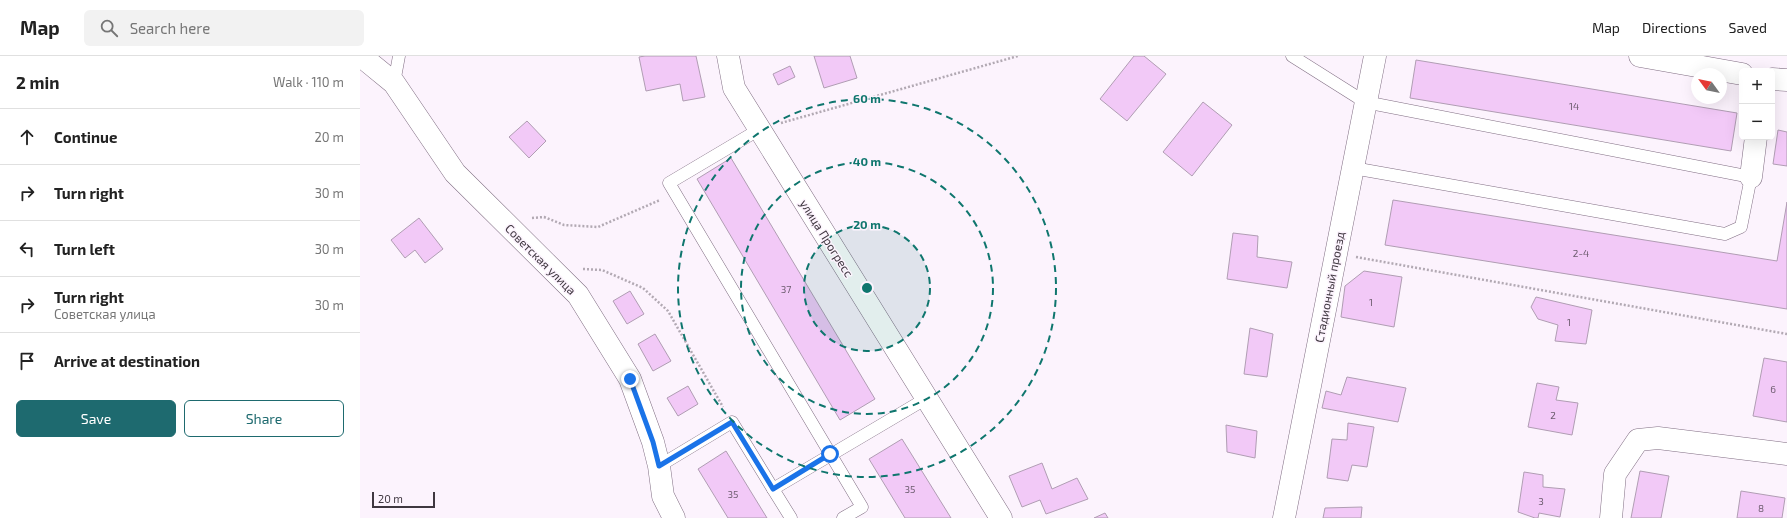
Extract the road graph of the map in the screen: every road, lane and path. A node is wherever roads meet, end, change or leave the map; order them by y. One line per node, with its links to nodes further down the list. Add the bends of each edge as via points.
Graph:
1 (361, 56): 11 (street, Советская улица)
2 (399, 56): 11 (lane)
3 (728, 56): 13 (street, улица Прогресс, via 734,88)
4 (1018, 56): 13 (path)
5 (1292, 56): 12 (lane)
6 (1374, 56): 12 (street, Стадионный проезд)
7 (1640, 56): 8 (street)
8 (1739, 73)
9 (1775, 79): 10 (street)
10 (1787, 80)
11 (394, 83): 18 (street, Советская улица, via 455,173)
12 (1365, 102): 15 (street, Стадионный проезд); 16 (lane)
13 (760, 129): 17 (lane, via 669,183); 22 (street, улица Прогресс)
14 (1756, 140): 16 (street)
15 (1354, 168): 16 (lane, via 1725,234 1741,227); 19 (street, Стадионный проезд)
16 (1751, 177)
17 (675, 193): 18 (path, via 598,227 564,225 544,217); 24 (lane)
18 (505, 222): 20 (street, Советская улица)
19 (1335, 254): 21 (path); 32 (street, Стадионный проезд)
20 (552, 268): 23 (path, via 602,270 643,288 668,311); 26 (street, Советская улица, via 578,295 630,379)
21 (1787, 334)
22 (927, 398): 24 (lane); 31 (street, улица Прогресс)
23 (732, 422): 26 (lane); 27 (lane)
24 (830, 454): 27 (lane); 30 (lane, via 862,507)
25 (1787, 454): 33 (street, via 1658,438 1638,440 1615,474)
26 (659, 466): 28 (street, Советская улица, via 663,496)
27 (773, 489): 29 (lane)
28 (674, 518)
29 (791, 518)
30 (844, 518)
31 (1001, 518)
32 (1284, 518)
33 (1611, 518)

